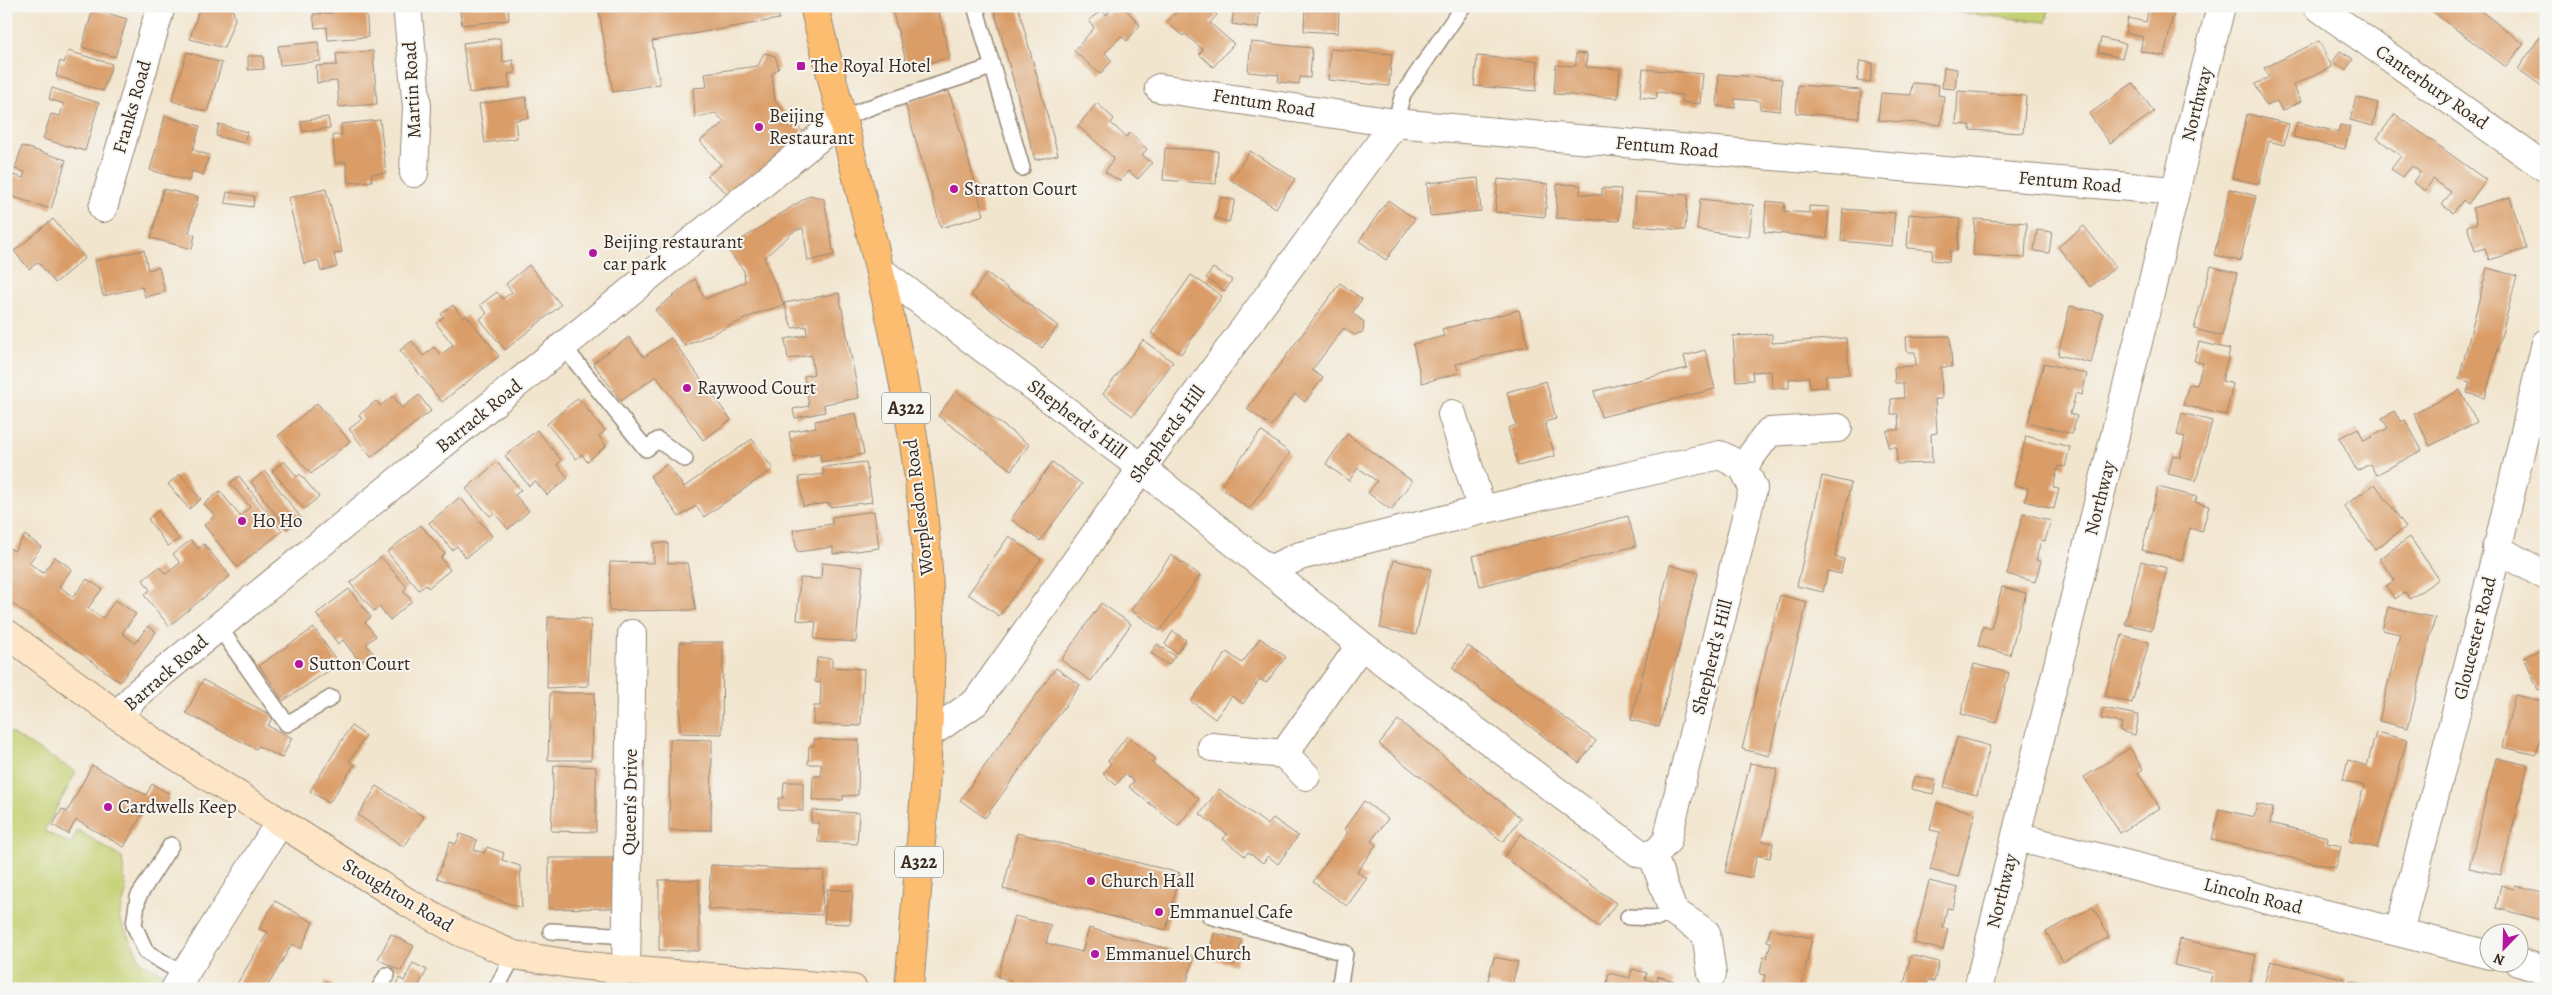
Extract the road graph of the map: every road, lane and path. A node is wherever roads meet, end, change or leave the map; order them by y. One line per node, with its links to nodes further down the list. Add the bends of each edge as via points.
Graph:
1 (161, 6): 16 (street, Franks Road)
2 (407, 6): 14 (street, Martin Road, via 417,107)
3 (814, 6): 10 (main road, Worplesdon Road / A322)
4 (975, 6): 8 (lane)
5 (1463, 6): 11 (lane, via 1403,94)
6 (2221, 6): 15 (street, Northway)
7 (2317, 6): 13 (street, Canterbury Road)
8 (992, 67): 10 (lane); 12 (lane)
9 (1159, 88): 11 (street, Fentum Road)
10 (843, 118): 17 (main road, Worplesdon Road / A322); 19 (street, Barrack Road)
11 (1394, 123): 15 (street, Fentum Road); 24 (street, Shepherds Hill)
12 (1022, 168)
13 (2546, 168)
14 (414, 173)
15 (2175, 191): 40 (street, Northway)
16 (103, 208)
17 (882, 272): 24 (street, Shepherd's Hill); 35 (main road, Worplesdon Road / A322, via 917,468 929,586)
18 (2546, 343): 26 (street, Gloucester Road)
19 (563, 346): 22 (lane, via 646,449 658,440); 29 (street, Barrack Road)
20 (1452, 414): 25 (street)
21 (1838, 428): 23 (street, via 1769,432)
22 (685, 459)
23 (1743, 467): 25 (street, via 1720,455); 42 (street, Shepherd's Hill, via 1753,488 1667,841)
24 (1142, 468): 27 (street, Shepherd's Hill); 35 (street, Shepherds Hill, via 976,702)
25 (1482, 510): 27 (street, via 1300,556)
26 (2496, 548): 28 (street); 47 (street, Gloucester Road, via 2483,611)
27 (1269, 570): 32 (street, Shepherd's Hill)
28 (2546, 576)
29 (219, 628): 33 (lane, via 287,724); 34 (street, Barrack Road, via 140,691)
30 (6, 633): 34 (street, Stoughton Road)
31 (632, 634): 48 (street, Queen's Drive)
32 (1361, 645): 37 (street); 42 (street, Shepherd's Hill, via 1639,853)
33 (331, 698)
34 (118, 716): 39 (street, Stoughton Road)
35 (929, 734): 60 (main road, Worplesdon Road / A322)
36 (1212, 747): 37 (street)
37 (1284, 754): 38 (street)
38 (1306, 776)
39 (280, 822): 50 (street, Stoughton Road, via 460,932); 56 (street)
40 (2016, 837): 47 (street, Lincoln Road); 62 (street, Northway)
41 (171, 845): 56 (lane, via 138,896 134,925 146,952)
42 (1652, 856): 43 (street)
43 (1674, 912): 45 (lane, via 1658,918); 54 (street, via 1706,933)
44 (1210, 916): 61 (lane, via 1345,953)
45 (1628, 917)
46 (550, 931): 48 (lane)
47 (2399, 932): 49 (street, Lincoln Road)
48 (627, 936): 52 (street, Queen's Drive)
49 (2480, 952)
50 (514, 955): 52 (street, Stoughton Road); 58 (lane)
51 (2530, 966): 53 (street)
52 (626, 970): 59 (street, Stoughton Road)
53 (2546, 972)
54 (1712, 974)
55 (387, 975): 57 (lane)
56 (180, 982)
57 (379, 989)
58 (496, 989)
59 (853, 989)
60 (909, 989)
61 (1338, 989)
62 (1978, 989)

